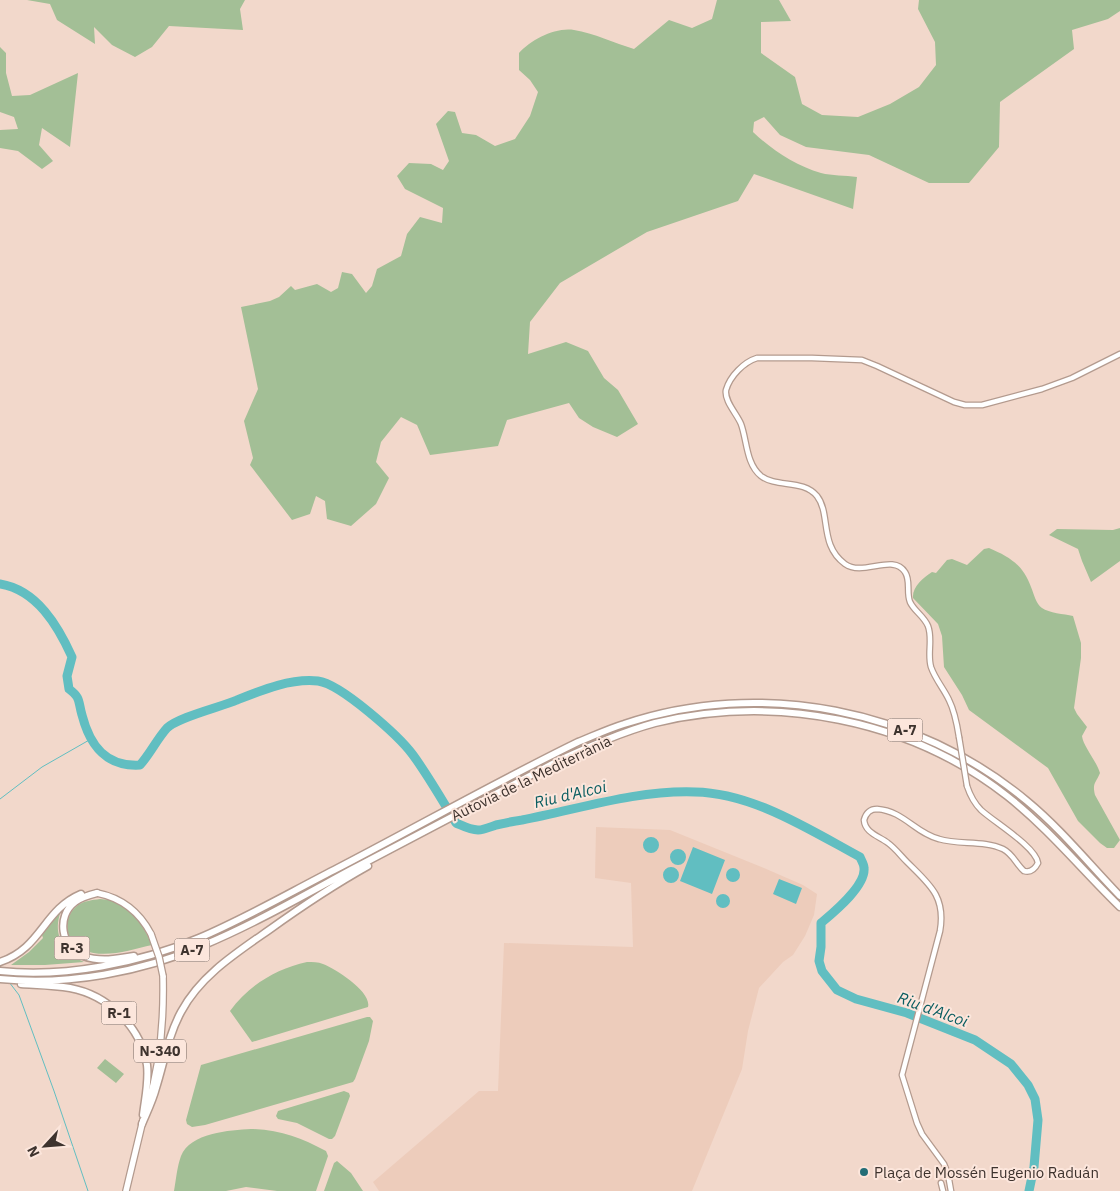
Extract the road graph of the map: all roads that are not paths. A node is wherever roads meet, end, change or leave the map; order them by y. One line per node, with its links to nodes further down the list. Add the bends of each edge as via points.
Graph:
1 (1120, 354): 14 (street, bridge, via 1052,386 980,406 954,402 855,359 757,358 743,365 726,391 755,470 763,478 803,486 815,494 821,505 829,542 838,558 853,568 888,564 904,571 910,601 928,627 931,667 953,710 967,786 982,810 1033,852 1038,863 1034,869 1024,871 1009,853 1000,848 938,839 893,813 874,809 864,818 867,829 888,843 927,881 938,900 940,931 903,1078 917,1123 944,1164)
2 (361, 868): 5 (highway, Autovia de la Mediterrània / A-7, via 599,742 670,720 740,711 785,712 855,723 906,739 978,775 1053,836); 9 (highway, A-7, via 230,934 158,961 68,979); 10 (highway, via 230,958 200,984 172,1031 156,1090)
3 (97, 893): 6 (highway, R-3, via 75,902 66,913 64,933 71,948 92,958); 7 (highway, via 82,894 64,904 27,948); 10 (main road, N-340, bridge, via 126,904 141,919 159,957 163,976 162,1038 154,1084)
4 (1118, 894): 6 (highway, Autovia de la Mediterrània / A-7, via 1045,817 1006,785 950,750 895,726 829,710 752,702 718,704 614,727 551,755 239,920 198,939)
5 (1120, 907)
6 (145, 956): 8 (highway, Autovia de la Mediterrània / A-7, via 76,970)
7 (0, 962)
8 (0, 972)
9 (4, 980): 10 (highway, R-1, via 71,988 104,1002 124,1019 138,1039 147,1065)
10 (142, 1124): 12 (main road, N-340)
11 (941, 1183): 13 (street)
12 (126, 1191)
13 (943, 1191)
14 (951, 1191)

